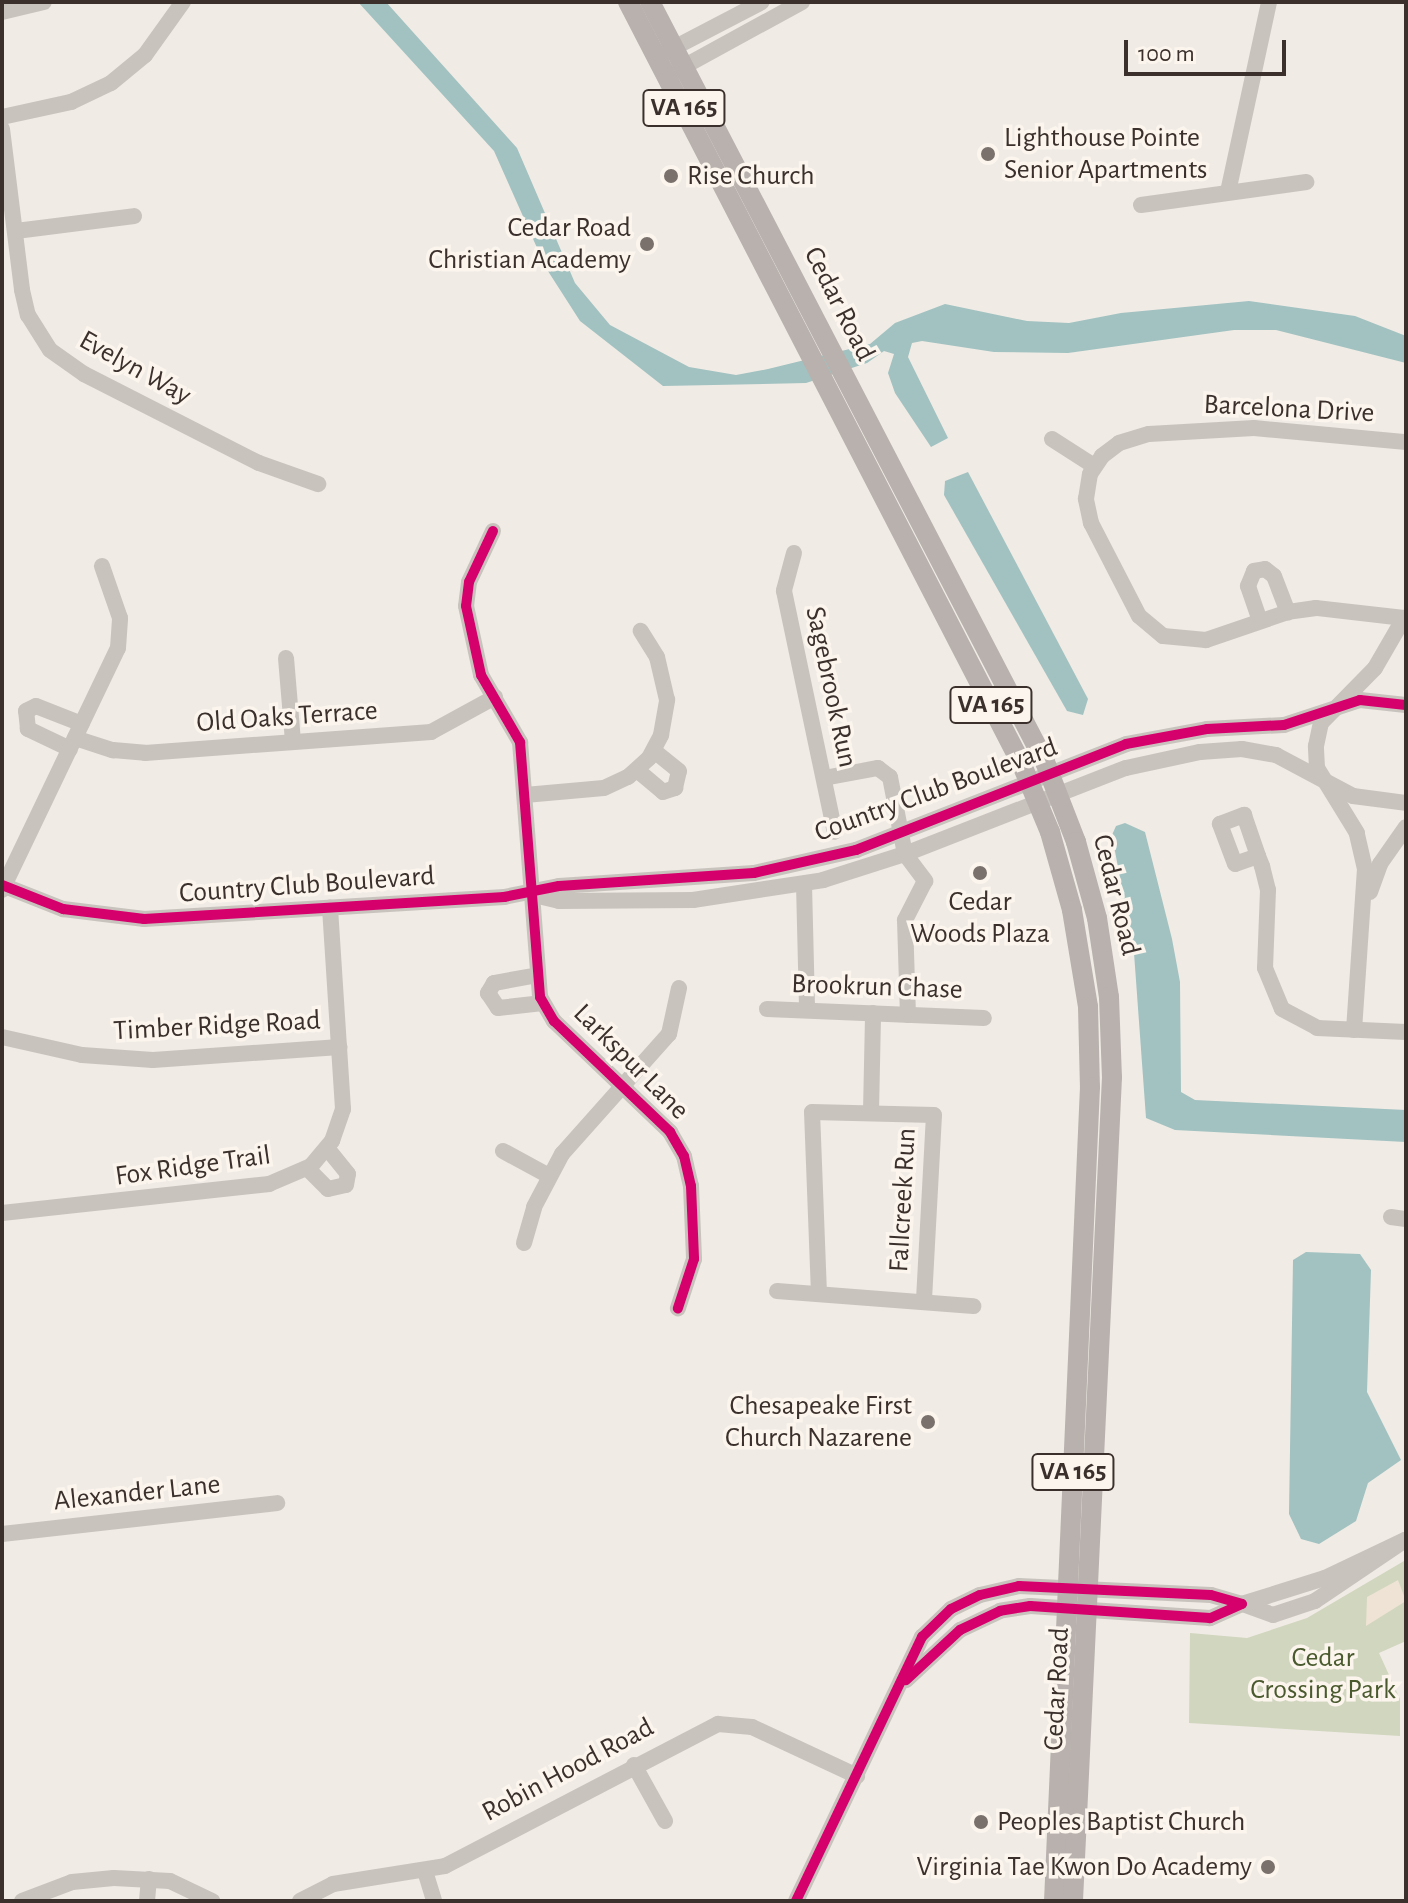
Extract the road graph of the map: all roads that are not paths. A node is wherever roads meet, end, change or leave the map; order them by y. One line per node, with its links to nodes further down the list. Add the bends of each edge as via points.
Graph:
1 (44, 2): 8 (street)
2 (183, 2): 11 (street, via 145,55 111,83 71,102)
3 (628, 2): 9 (main road, Cedar Road / VA 165)
4 (650, 2): 9 (main road, Cedar Road / VA 165)
5 (762, 2): 9 (street)
6 (802, 2): 10 (street)
7 (1269, 2): 14 (street)
8 (2, 12)
9 (665, 52): 10 (main road, Cedar Road / VA 165)
10 (675, 71): 38 (main road, Cedar Road / VA 165, via 828,343); 41 (main road, Cedar Road / VA 165, via 802,342)
11 (2, 117)
12 (2, 129): 17 (street, Evelyn Way)
13 (1306, 182): 14 (street)
14 (1228, 192): 15 (street)
15 (1141, 205)
16 (134, 216): 17 (street)
17 (16, 231): 21 (street, Evelyn Way, via 28,315 50,350 84,374 259,463)
18 (1052, 439): 20 (street)
19 (1406, 442): 20 (street, Barcelona Drive, via 1212,429 1132,438 1113,447)
20 (1094, 466): 27 (street, via 1087,511 1146,624 1163,636 1190,642)
21 (318, 484)
22 (493, 531): 31 (street, Larkspur Lane, via 466,600 477,659)
23 (794, 553): 39 (street, Sagebrook Run, via 784,591)
24 (102, 566): 34 (street, via 121,634)
25 (1405, 611): 26 (street); 29 (street); 33 (street, via 1375,668)
26 (1288, 612): 27 (street); 27 (street, via 1274,576 1265,569 1254,571 1248,586)
27 (1260, 621)
28 (641, 631): 36 (street, via 657,657 667,700)
29 (1406, 637)
30 (286, 658): 35 (street)
31 (495, 697): 35 (street, Old Oaks Terrace, via 431,732); 43 (street, Larkspur Lane, via 520,742)
32 (1406, 705): 33 (street, Country Club Boulevard, via 1360,700)
33 (1330, 709): 38 (street, Country Club Boulevard, via 1284,725 1153,737); 40 (street, via 1316,746)
34 (76, 737): 35 (street, Old Oaks Terrace, via 137,753); 51 (street)
35 (293, 742)
36 (654, 751): 37 (street); 37 (street, via 679,771 675,788 663,792)
37 (637, 770): 43 (street, via 604,788)
38 (1050, 774): 41 (street, Country Club Boulevard); 42 (main road, Cedar Road / VA 165)
39 (824, 778): 47 (street, Sagebrook Run); 48 (street, via 870,768 885,772)
40 (1323, 781): 42 (street, Country Club Boulevard, via 1289,760 1242,749 1151,761); 45 (street, Country Club Boulevard, via 1353,796); 53 (street, via 1357,833)
41 (1029, 783): 44 (main road, Cedar Road / VA 165); 48 (street, Country Club Boulevard)
42 (1059, 794): 44 (street, Country Club Boulevard); 84 (main road, Cedar Road / VA 165, via 1097,918 1112,1036)
43 (525, 795): 52 (street, Larkspur Lane)
44 (1038, 802): 48 (street, Country Club Boulevard); 83 (main road, Cedar Road / VA 165, via 1077,929 1090,1048)
45 (1406, 803)
46 (1406, 827): 53 (street, via 1380,864)
47 (835, 832)
48 (904, 843): 50 (street, Country Club Boulevard); 52 (street, Country Club Boulevard, via 763,871 559,886); 61 (street, via 913,871 925,881 905,920)
49 (1258, 856): 63 (street, via 1268,890 1265,968 1274,999 1306,1025)
50 (804, 884): 52 (street, Country Club Boulevard, via 693,900 559,901); 59 (street)
51 (3, 887): 54 (street, Country Club Boulevard, via 63,909 126,919)
52 (533, 895): 54 (street, Country Club Boulevard); 55 (street, Larkspur Lane)
53 (1366, 905): 63 (street)
54 (330, 907): 66 (street, Fox Ridge Trail)
55 (538, 975): 57 (street, Larkspur Lane); 57 (street, via 494,983 488,993 498,1008)
56 (679, 988): 67 (street, via 669,1034)
57 (543, 1003): 67 (street, Larkspur Lane, via 554,1021)
58 (767, 1009): 59 (street, Brookrun Chase)
59 (807, 1010): 60 (street, Brookrun Chase)
60 (873, 1013): 61 (street, Brookrun Chase); 68 (street, Fallcreek Run)
61 (908, 1015): 62 (street, Brookrun Chase)
62 (984, 1018)
63 (1354, 1030): 64 (street)
64 (1406, 1032)
65 (2, 1037): 66 (street, Timber Ridge Road, via 82,1055 137,1059)
66 (340, 1047): 69 (street, Fox Ridge Trail, via 343,1109)
67 (623, 1086): 72 (street, via 581,1130); 79 (street, Larkspur Lane, via 670,1132 690,1173 694,1259)
68 (871, 1112): 76 (street, Fallcreek Run, via 812,1112); 77 (street, Fallcreek Run, via 934,1115)
69 (327, 1148): 71 (street, Fox Ridge Trail); 71 (street, via 348,1174 346,1185 328,1189)
70 (503, 1151): 72 (street)
71 (308, 1169): 73 (street, Fox Ridge Trail, via 269,1184)
72 (549, 1176): 74 (street)
73 (2, 1213)
74 (524, 1243)
75 (777, 1291): 76 (street, Fallcreek Run)
76 (819, 1294): 77 (street, Fallcreek Run)
77 (924, 1302): 78 (street, Fallcreek Run)
78 (973, 1306)
79 (678, 1308)
80 (277, 1503): 81 (street, Alexander Lane)
81 (2, 1534)
82 (1406, 1541): 84 (street, via 1315,1601 1273,1615 1242,1604 1210,1618)
83 (1067, 1599): 84 (street); 86 (street, via 1019,1586 967,1600 928,1628); 96 (main road, Cedar Road / VA 165)
84 (1090, 1601): 97 (main road, Cedar Road / VA 165)
85 (634, 1765): 86 (street, Robin Hood Road, via 707,1727 736,1723); 87 (street); 88 (street, Robin Hood Road, via 445,1866)
86 (857, 1776): 95 (street)
87 (665, 1821)
88 (425, 1871): 93 (street, Robin Hood Road, via 333,1884); 94 (street)
89 (149, 1879): 90 (street, via 72,1882); 91 (street); 92 (street, via 188,1887)
90 (22, 1901)
91 (147, 1901)
92 (212, 1901)
93 (300, 1901)
94 (434, 1901)
95 (796, 1901)
96 (1054, 1901)
97 (1073, 1901)

